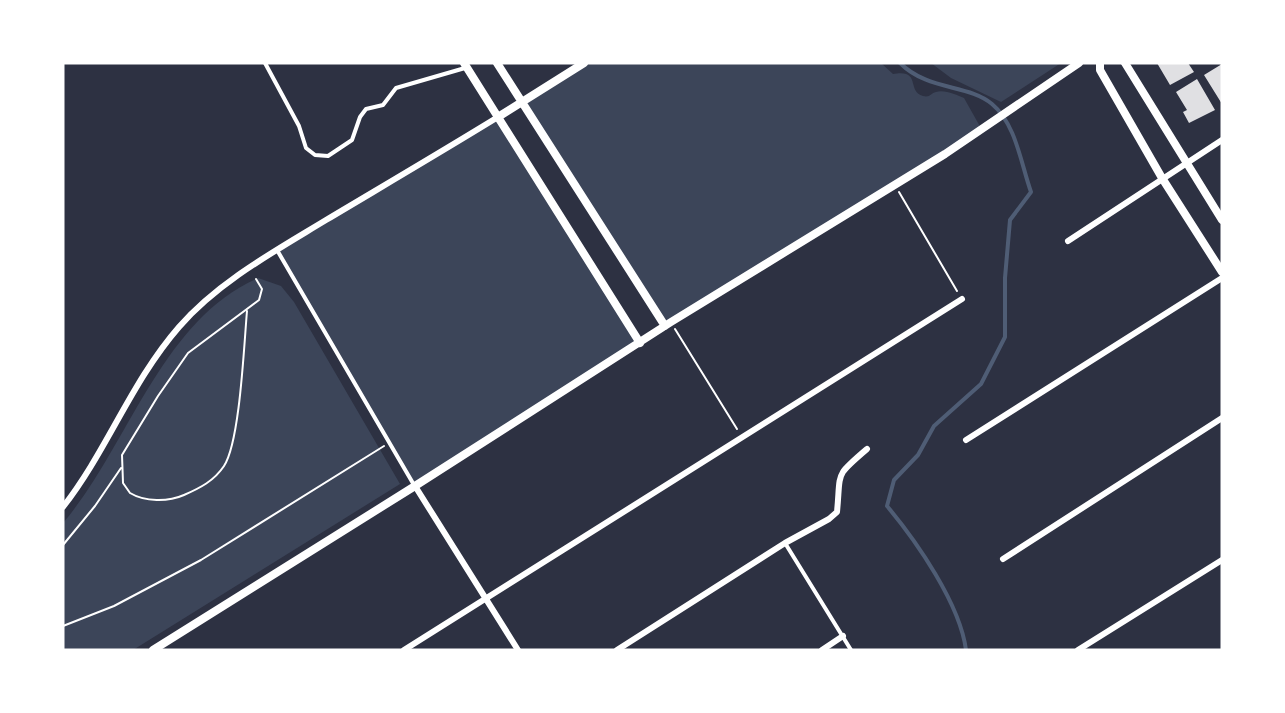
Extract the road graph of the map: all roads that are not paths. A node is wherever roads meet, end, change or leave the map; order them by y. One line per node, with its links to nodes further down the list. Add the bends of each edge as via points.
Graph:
1 (265, 63): 7 (lane, via 299,126 306,148 315,155 328,156 352,140 366,109 383,105 396,88)
2 (497, 63): 8 (street)
3 (584, 63): 8 (street)
4 (1079, 63): 19 (street, via 945,154)
5 (1100, 63): 12 (street, via 1100,70)
6 (1125, 63): 11 (street)
7 (465, 65): 9 (street)
8 (523, 102): 9 (street); 19 (street)
9 (498, 117): 15 (street); 20 (street)
10 (1222, 140): 11 (street)
11 (1186, 163): 12 (street); 13 (street)
12 (1162, 178): 14 (street); 16 (street)
13 (1222, 220)
14 (1068, 241)
15 (277, 250): 24 (lane); 25 (street, via 234,279 179,327 127,399 101,449)
16 (1222, 272)
17 (1222, 278): 22 (street)
18 (962, 299): 29 (street)
19 (668, 324): 20 (street)
20 (640, 343): 24 (street)
21 (1222, 418): 27 (street)
22 (966, 440)
23 (867, 449): 26 (street, via 838,479 837,512)
24 (415, 486): 29 (street); 31 (street)
25 (63, 507)
26 (785, 543): 30 (lane); 34 (street)
27 (1004, 559)
28 (1222, 560): 37 (street)
29 (484, 599): 32 (street); 33 (street)
30 (843, 636): 35 (street); 36 (lane)
31 (153, 650)
32 (404, 650)
33 (518, 650)
34 (617, 650)
35 (822, 650)
36 (851, 650)
37 (1078, 650)

